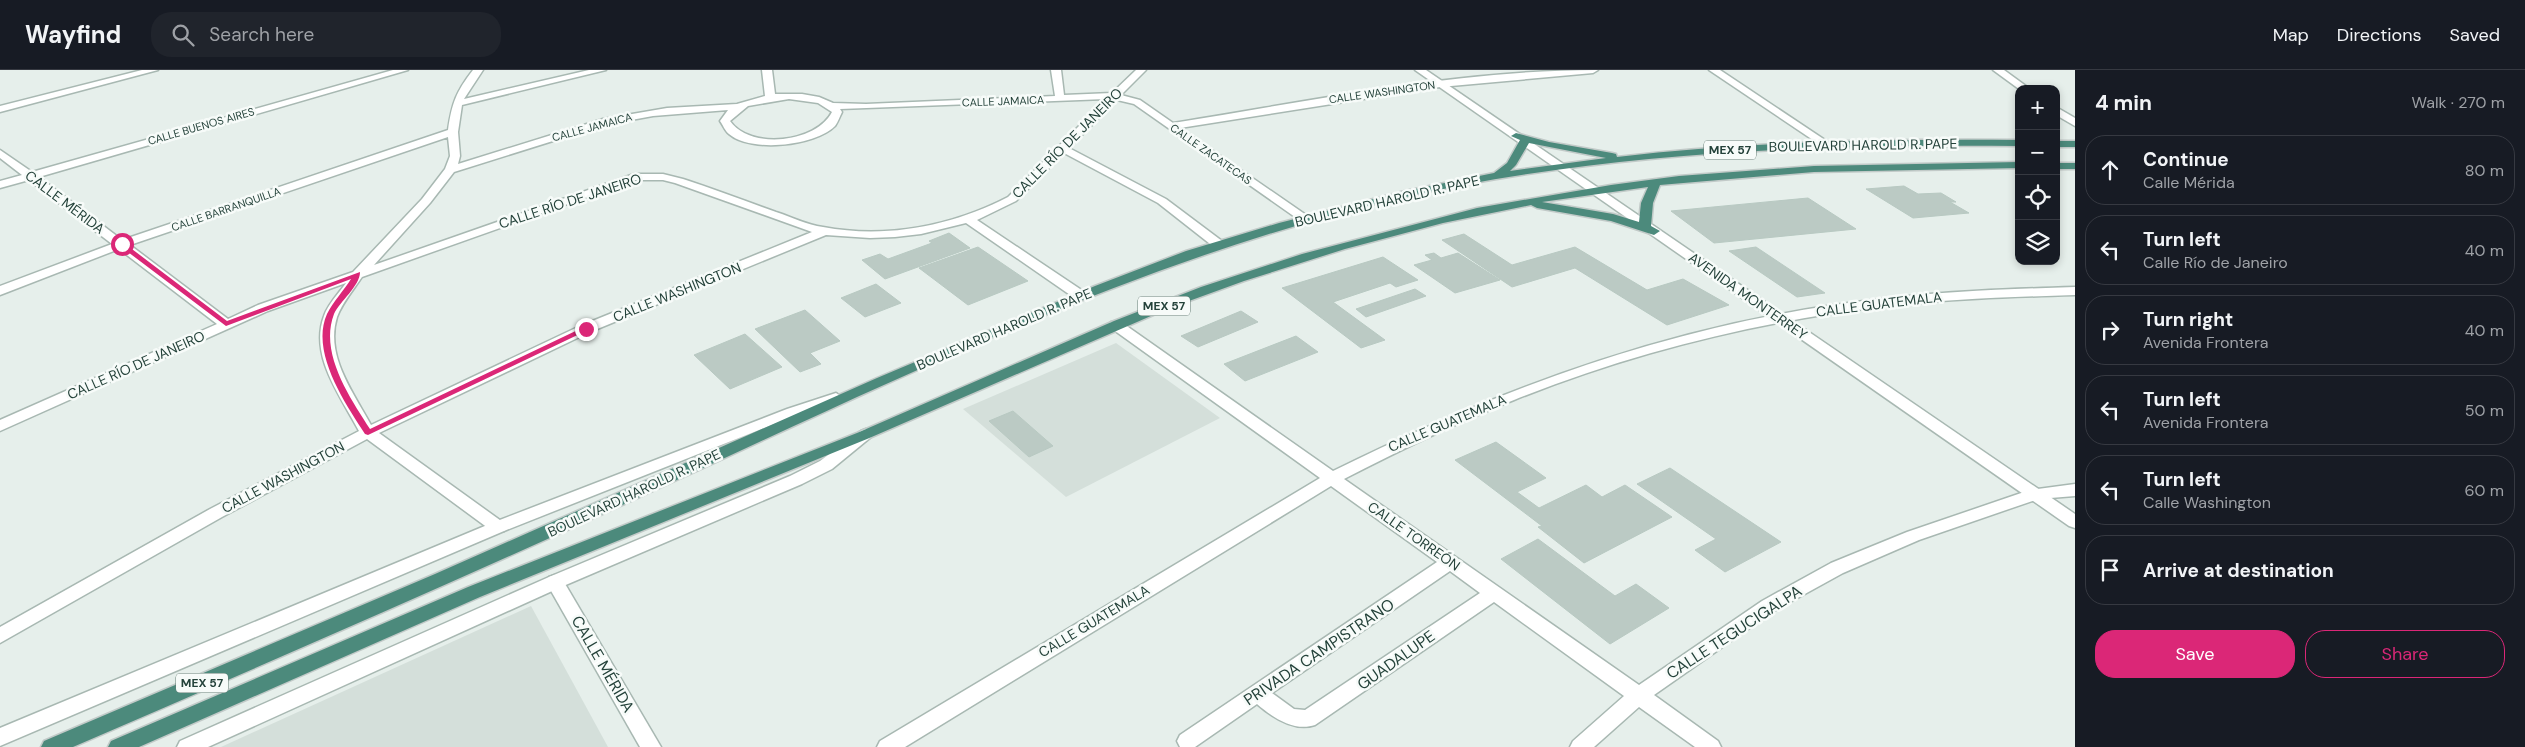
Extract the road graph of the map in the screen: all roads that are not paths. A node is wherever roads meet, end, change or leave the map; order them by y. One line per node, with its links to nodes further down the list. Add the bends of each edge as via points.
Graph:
1 (153, 70): 22 (street)
2 (359, 70): 13 (street)
3 (402, 70): 13 (street, CALLE BUENOS AIRES)
4 (478, 70): 19 (street)
5 (602, 70): 19 (street)
6 (767, 70): 17 (street)
7 (1056, 70): 18 (street)
8 (1141, 70): 16 (street, CALLE RÍO DE JANEIRO)
9 (1420, 70): 14 (street, AVENIDA MONTERREY)
10 (1593, 70): 14 (street, CALLE WASHINGTON)
11 (1714, 70): 29 (street)
12 (1998, 70): 15 (street)
13 (372, 78): 40 (street, CALLE BUENOS AIRES)
14 (1440, 84): 25 (street, CALLE WASHINGTON); 27 (street, AVENIDA MONTERREY)
15 (2019, 85)
16 (1113, 96): 18 (street, CALLE JAMAICA); 25 (street, CALLE ZACATECAS, via 1137,102); 32 (street, CALLE RÍO DE JANEIRO)
17 (770, 97): 20 (street, CALLE JAMAICA, via 807,97); 21 (street, CALLE JAMAICA)
18 (1060, 99): 20 (street, CALLE JAMAICA)
19 (456, 103): 26 (street)
20 (832, 106): 21 (street, via 837,112 830,127 802,138 774,141 748,139 727,129 725,122 729,114)
21 (738, 107): 39 (street, CALLE JAMAICA, via 673,110 592,124)
22 (0, 109)
23 (2060, 113): 24 (street)
24 (2075, 123)
25 (1171, 126): 47 (street, CALLE ZACATECAS)
26 (453, 132): 39 (street, via 455,156); 50 (street, CALLE BARRANQUILLA)
27 (1520, 139): 34 (highway, via 1579,152); 38 (street, AVENIDA MONTERREY); 41 (highway, via 1511,165)
28 (2015, 143): 29 (highway, BOULEVARD HAROLD R. PAPE / MEX 57)
29 (1826, 144): 34 (highway, BOULEVARD HAROLD R. PAPE / MEX 57)
30 (2060, 144): 31 (highway)
31 (2075, 144)
32 (1062, 148): 46 (street, CALLE RÍO DE JANEIRO, via 1012,199 992,211); 51 (street, via 1162,201)
33 (0, 153): 40 (street, CALLE MÉRIDA)
34 (1634, 159): 38 (highway, BOULEVARD HAROLD R. PAPE / MEX 57)
35 (2015, 165): 42 (highway, BOULEVARD HAROLD R. PAPE / MEX 57, via 1805,168)
36 (2060, 166): 37 (highway)
37 (2075, 166)
38 (1562, 168): 41 (highway, BOULEVARD HAROLD R. PAPE / MEX 57); 44 (street, AVENIDA MONTERREY)
39 (450, 170): 52 (street, via 426,201)
40 (28, 175): 43 (street, CALLE BUENOS AIRES); 50 (street, CALLE MÉRIDA)
41 (1495, 176): 47 (highway, BOULEVARD HAROLD R. PAPE / MEX 57)
42 (1656, 183): 44 (highway, BOULEVARD HAROLD R. PAPE / MEX 57); 48 (highway, via 1647,197 1644,214)
43 (0, 185)
44 (1596, 191): 45 (highway, BOULEVARD HAROLD R. PAPE / MEX 57); 48 (street, AVENIDA MONTERREY)
45 (1523, 202): 48 (highway); 58 (highway, BOULEVARD HAROLD R. PAPE / MEX 57, via 1313,255 1202,291)
46 (968, 219): 49 (street, CALLE RÍO DE JANEIRO, via 911,231 876,234); 55 (street)
47 (1305, 220): 51 (highway, BOULEVARD HAROLD R. PAPE / MEX 57)
48 (1650, 228): 56 (street, AVENIDA MONTERREY)
49 (825, 231): 52 (street, CALLE RÍO DE JANEIRO, via 679,181 648,176 614,184); 61 (street, CALLE WASHINGTON, via 586,329)
50 (122, 244): 53 (street, CALLE BARRANQUILLA); 57 (street, CALLE MÉRIDA)
51 (1218, 244): 55 (highway, BOULEVARD HAROLD R. PAPE / MEX 57)
52 (358, 274): 57 (street, CALLE RÍO DE JANEIRO); 61 (street, via 331,315 326,338 333,369)
53 (0, 291)
54 (2075, 291): 56 (street, CALLE GUATEMALA, via 1939,295)
55 (1080, 296): 59 (highway, BOULEVARD HAROLD R. PAPE / MEX 57)
56 (1778, 317): 63 (street, CALLE GUATEMALA, via 1644,349 1511,395 1398,443); 65 (street, AVENIDA MONTERREY)
57 (226, 324): 60 (street, CALLE RÍO DE JANEIRO)
58 (1116, 325): 62 (highway, BOULEVARD HAROLD R. PAPE / MEX 57); 63 (street, CALLE TORREÓN)
59 (847, 395): 67 (street, via 783,416); 76 (highway, BOULEVARD HAROLD R. PAPE / MEX 57, via 514,548)
60 (0, 426)
61 (368, 433): 67 (street); 71 (street, CALLE WASHINGTON, via 205,518)
62 (866, 434): 69 (street, via 826,465 796,480); 77 (highway, BOULEVARD HAROLD R. PAPE / MEX 57, via 525,570)
63 (1332, 478): 68 (street, CALLE TORREÓN); 80 (street, CALLE GUATEMALA)
64 (2075, 490): 65 (street, CALLE TEGUCIGALPA)
65 (2036, 494): 66 (street, AVENIDA MONTERREY); 73 (street, CALLE TEGUCIGALPA, via 1913,536 1837,568 1768,606)
66 (2075, 522)
67 (498, 527): 74 (street)
68 (1450, 562): 70 (street, CALLE TORREÓN); 72 (street, PRIVADA CAMPISTRANO)
69 (556, 582): 78 (street); 79 (street, CALLE MÉRIDA)
70 (1494, 593): 72 (street, GUADALUPE, via 1308,719 1295,719 1279,712); 73 (street, CALLE TORREÓN)
71 (0, 636)
72 (1258, 693): 75 (street, PRIVADA CAMPISTRANO)
73 (1638, 696): 81 (street, CALLE TEGUCIGALPA); 82 (street, CALLE TORREÓN)
74 (0, 737)
75 (1187, 741)
76 (51, 747)
77 (118, 747)
78 (187, 747)
79 (651, 747)
80 (887, 747)
81 (1580, 747)
82 (1711, 747)

